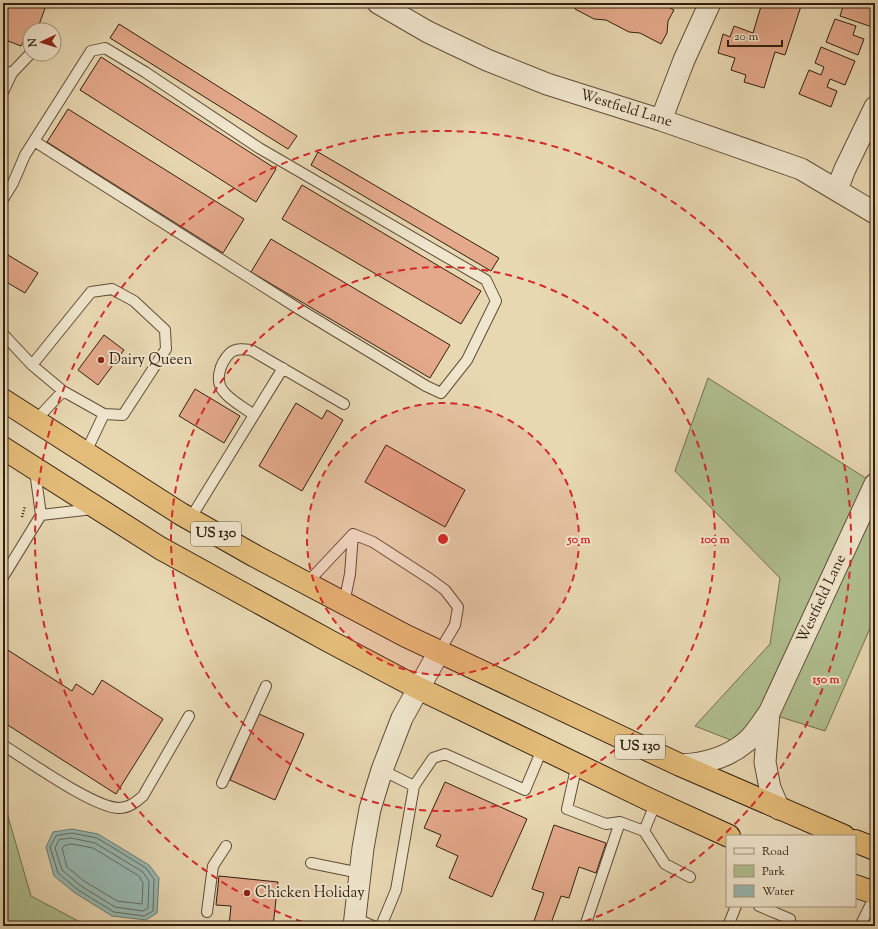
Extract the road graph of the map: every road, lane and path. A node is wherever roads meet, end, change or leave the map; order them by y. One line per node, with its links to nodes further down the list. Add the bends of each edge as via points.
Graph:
1 (378, 3): 7 (street, Westfield Lane, via 428,32 487,60 547,84)
2 (710, 3): 7 (street)
3 (22, 60): 4 (lane)
4 (7, 72): 5 (lane)
5 (3, 92)
6 (875, 107): 9 (street)
7 (661, 120): 9 (street, Westfield Lane, via 801,169)
8 (34, 141): 8 (lane, via 90,52 104,48 145,72 259,148 486,280 496,301 467,360 441,393 299,308); 10 (lane)
9 (837, 190): 11 (street, Westfield Lane)
10 (3, 199)
11 (875, 213)
12 (3, 334): 13 (lane)
13 (32, 365): 15 (lane); 18 (lane, via 91,292 112,289 134,301 165,330 166,349 123,415)
14 (283, 368): 17 (lane); 19 (lane); 19 (lane, via 251,350 241,349 230,353 219,372 218,381 224,392)
15 (63, 391): 18 (lane); 20 (lane)
16 (3, 400): 20 (highway, US 130)
17 (344, 404)
18 (104, 414): 22 (lane)
19 (254, 415): 29 (lane)
20 (35, 420): 22 (highway, US 130)
21 (3, 448): 23 (highway, US 130)
22 (86, 452): 29 (highway, US 130)
23 (35, 469): 26 (highway, US 130); 27 (lane)
24 (875, 484): 37 (street, Westfield Lane)
25 (26, 499): 28 (path)
26 (97, 508): 27 (lane); 36 (highway, US 130, via 160,548)
27 (41, 515): 31 (lane)
28 (21, 518)
29 (190, 519): 32 (highway, US 130)
30 (353, 534): 32 (lane); 33 (lane, via 350,574); 34 (lane, via 373,542 430,579 445,590 458,607 455,625)
31 (3, 577)
32 (307, 583): 33 (highway, US 130)
33 (344, 603): 34 (highway, US 130)
34 (439, 652): 36 (street); 42 (highway, US 130)
35 (266, 686): 44 (lane)
36 (418, 688): 40 (highway, US 130); 43 (street, via 402,718)
37 (769, 713): 42 (street, Westfield Lane, via 746,742 719,758 700,764); 47 (street, Westfield Lane, via 765,762 770,788)
38 (189, 716): 39 (lane, via 143,796 133,804 121,808 108,807 92,800)
39 (3, 745)
40 (543, 747): 41 (highway, US 130); 45 (lane, via 525,790 445,754 433,758)
41 (577, 764): 46 (highway, US 130); 48 (lane, via 567,809 606,824)
42 (680, 765): 47 (highway, US 130)
43 (382, 770): 45 (lane); 56 (street, via 370,809)
44 (222, 783)
45 (414, 786): 64 (lane, via 396,890)
46 (656, 802): 49 (lane); 50 (highway, US 130)
47 (779, 809): 51 (highway, US 130)
48 (620, 822): 49 (lane); 65 (lane)
49 (644, 831): 57 (lane, via 665,864)
50 (727, 835)
51 (842, 835)
52 (856, 841): 54 (highway)
53 (226, 846): 62 (lane, via 213,866)
54 (875, 849)
55 (311, 863): 56 (lane)
56 (360, 873): 63 (street)
57 (690, 876)
58 (856, 886): 59 (highway)
59 (875, 894): 68 (lane)
60 (736, 907): 66 (lane)
61 (761, 907): 67 (lane, via 790,919)
62 (207, 912)
63 (361, 923)
64 (381, 926)
65 (585, 926)
66 (728, 926)
67 (787, 926)
68 (860, 926)

